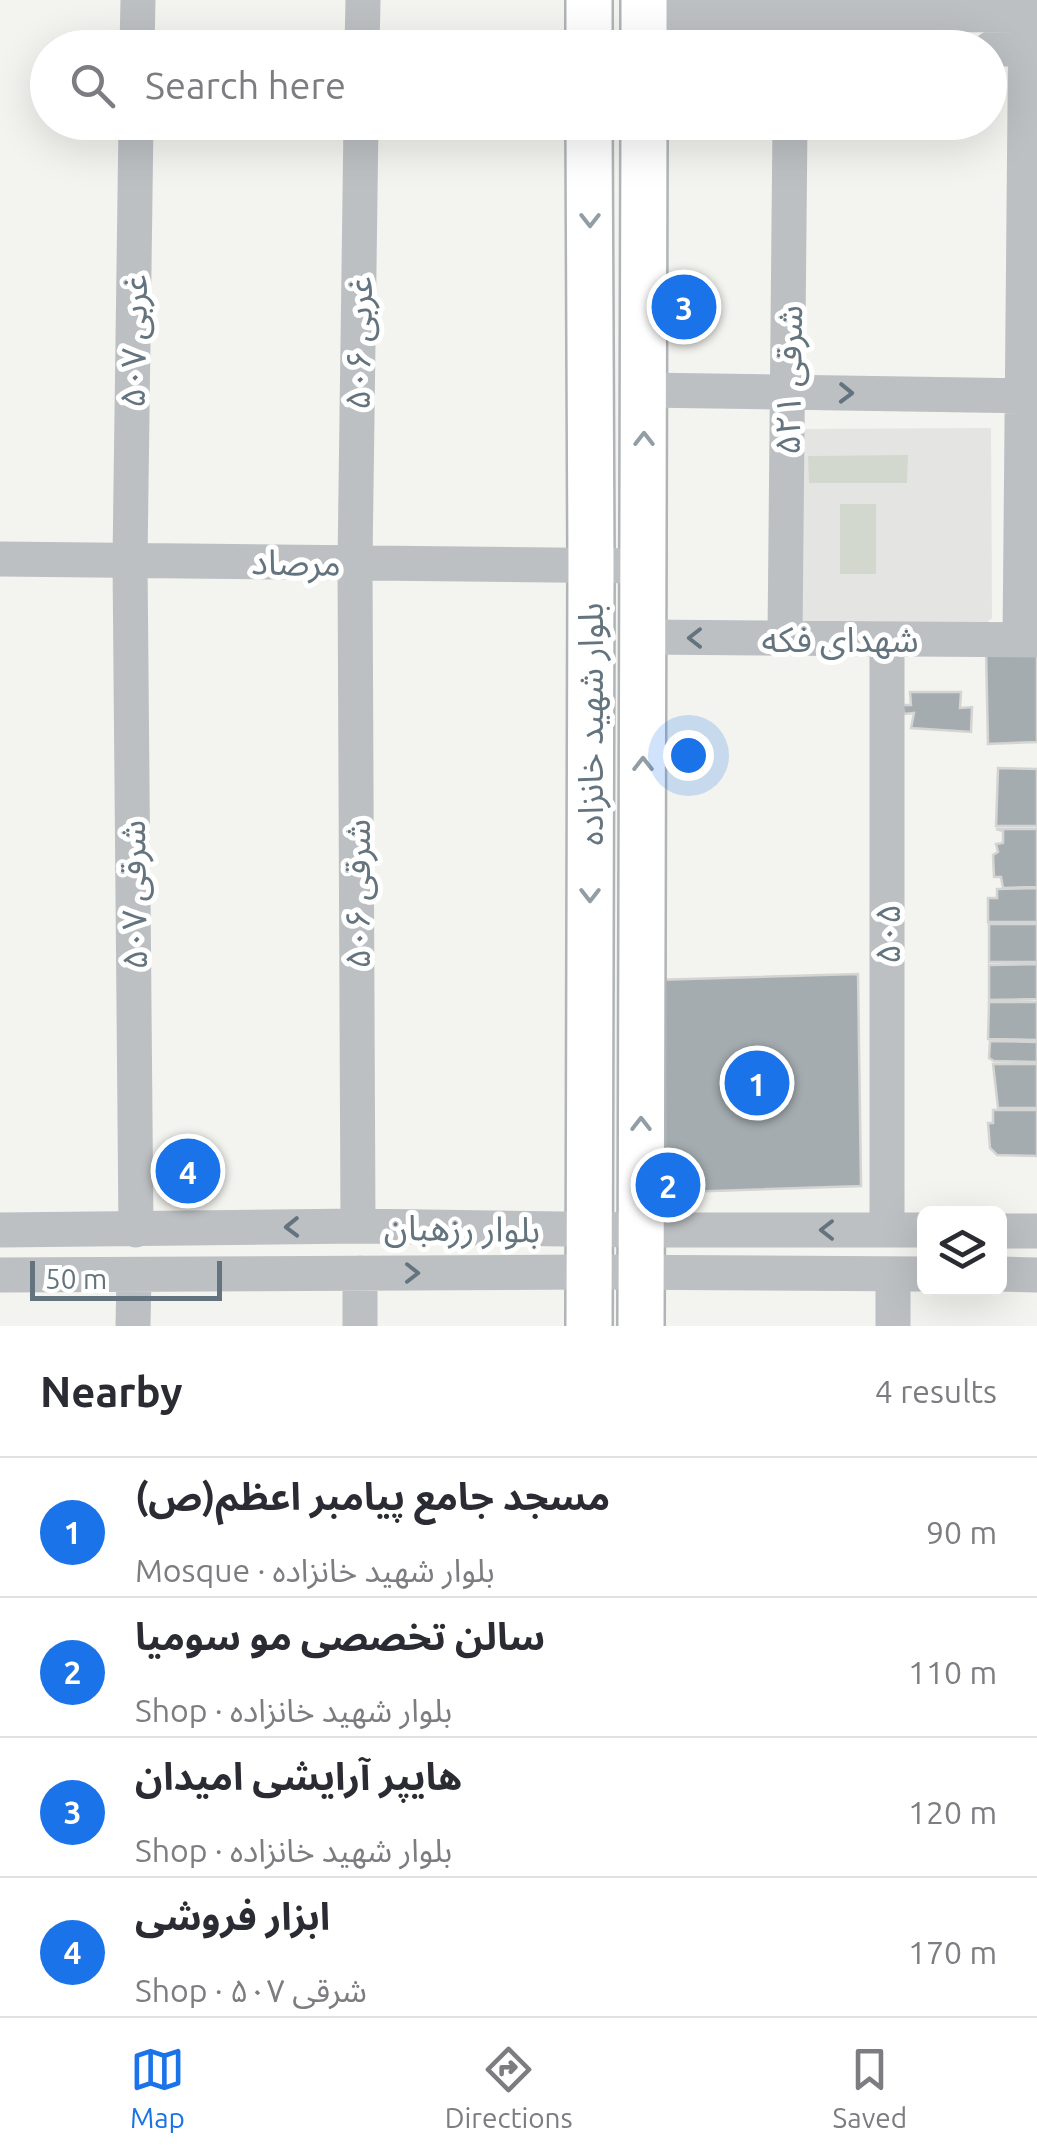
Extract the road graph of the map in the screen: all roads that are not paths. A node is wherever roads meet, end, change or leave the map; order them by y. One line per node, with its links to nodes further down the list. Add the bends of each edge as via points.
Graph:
1 (138, 0): 7 (street)
2 (363, 0): 8 (street)
3 (589, 0): 9 (main road)
4 (792, 20): 5 (street); 6 (street)
5 (1031, 26): 10 (street); 18 (street)
6 (644, 27)
7 (137, 30)
8 (362, 30)
9 (589, 30)
10 (1007, 39)
11 (136, 140): 20 (street, ۵۰۷ غربی)
12 (361, 140): 21 (street, ۵۰۶ غربی)
13 (589, 140): 22 (main road, بلوار شهید خانزاده, one-way to 22)
14 (644, 140): 16 (main road, بلوار شهید خانزاده)
15 (790, 140): 17 (street, ۵۲۱ شرقی)
16 (644, 390): 17 (street); 23 (main road, بلوار شهید خانزاده, one-way to 16)
17 (788, 392): 18 (street, one-way to 18); 25 (street, ۵۲۱ شرقی)
18 (1030, 396): 27 (street)
19 (0, 559): 20 (street, مرصاد)
20 (130, 560): 21 (street, مرصاد); 30 (street, ۵۰۷ شرقی)
21 (355, 563): 22 (street, مرصاد); 28 (street, ۵۰۶ شرقی)
22 (591, 565): 23 (street, مرصاد); 35 (main road, بلوار شهید خانزاده, one-way to 35)
23 (644, 566): 24 (main road, بلوار شهید خانزاده)
24 (643, 637): 25 (street, شهدای فکه, one-way to 24); 36 (main road, بلوار شهید خانزاده, one-way to 24)
25 (785, 638): 26 (street, شهدای فکه)
26 (887, 639): 27 (street, شهدای فکه); 31 (street, ۵۰۵)
27 (1028, 640)
28 (358, 1226): 30 (street, بلوار رزهبان, one-way to 30); 35 (street, بلوار رزهبان)
29 (0, 1230): 30 (street, بلوار رزهبان)
30 (136, 1230)
31 (887, 1230): 32 (street, بلوار رزهبان); 36 (street, بلوار رزهبان, one-way to 36)
32 (917, 1230)
33 (1007, 1231): 34 (street)
34 (1037, 1231)
35 (588, 1250): 36 (street, بلوار رزهبان); 37 (street, بلوار رزهبان, one-way to 35); 45 (main road, بلوار شهید خانزاده)
36 (641, 1252): 38 (street, بلوار رزهبان); 46 (main road, بلوار شهید خانزاده)
37 (360, 1273): 41 (street, بلوار رزهبان); 44 (street)
38 (909, 1274): 47 (street)
39 (1007, 1274): 42 (street)
40 (0, 1275): 41 (street, بلوار رزهبان)
41 (134, 1275): 43 (street)
42 (1037, 1275)
43 (134, 1326)
44 (360, 1326)
45 (589, 1326)
46 (641, 1326)
47 (893, 1326)

